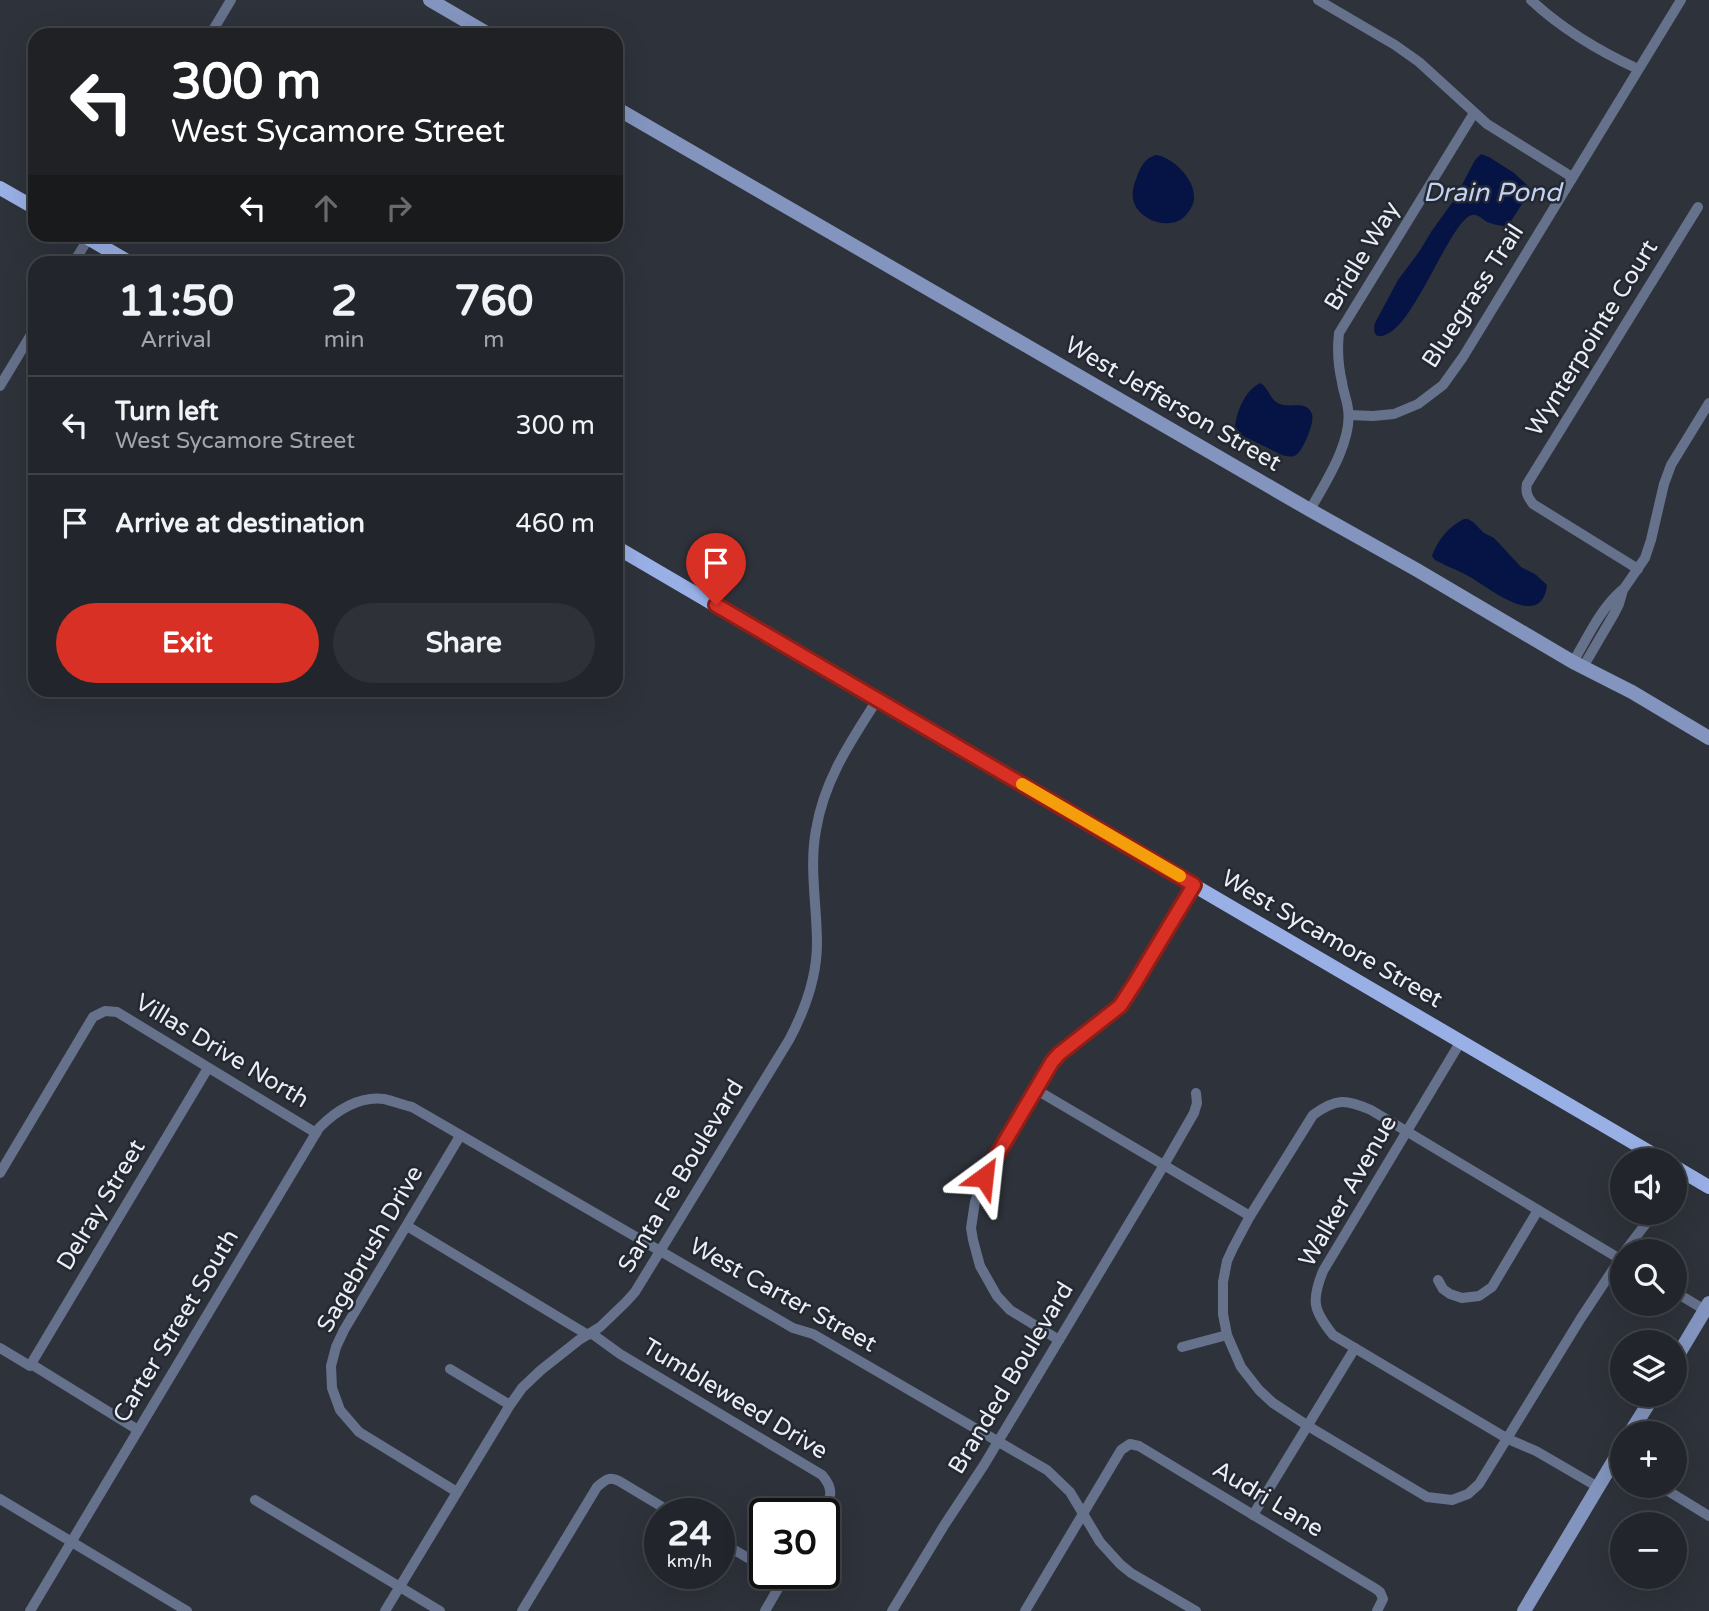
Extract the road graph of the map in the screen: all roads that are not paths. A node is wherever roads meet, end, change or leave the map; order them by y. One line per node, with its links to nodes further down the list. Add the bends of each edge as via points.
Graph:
1 (231, 0): 6 (street)
2 (430, 0): 7 (street)
3 (1318, 0): 10 (street, via 1419,62)
4 (1531, 0): 8 (street, via 1617,60)
5 (1681, 0): 8 (street, Bluegrass Trail)
6 (214, 28)
7 (478, 28)
8 (1639, 69): 11 (street, Bluegrass Trail)
9 (623, 112): 21 (street, West Jefferson Street)
10 (1474, 113): 11 (street); 20 (street, Bridle Way, via 1339,333 1337,352)
11 (1572, 177): 20 (street, Bluegrass Trail, via 1443,384 1418,404 1394,414)
12 (0, 188): 13 (main road)
13 (28, 204)
14 (1698, 207): 23 (street, Wynterpointe Court, via 1525,493 1533,504)
15 (97, 242): 16 (main road)
16 (119, 256)
17 (28, 340): 18 (street)
18 (0, 386)
19 (1709, 403): 23 (street, via 1671,465 1651,540)
20 (1349, 415): 21 (street, Bridle Way, via 1339,458)
21 (1310, 510): 24 (street, West Jefferson Street)
22 (623, 551): 25 (main road, West Sycamore Street)
23 (1638, 569): 24 (street)
24 (1578, 665): 26 (street, West Jefferson Street)
25 (877, 699): 27 (main road, West Sycamore Street); 44 (street, Santa Fe Boulevard, via 843,754 822,800 814,851 814,976 799,1020)
26 (1709, 738)
27 (1194, 885): 28 (main road, West Sycamore Street); 30 (street, via 1120,1006 1059,1054)
28 (1461, 1041): 32 (street, Walker Avenue); 35 (main road, West Sycamore Street)
29 (208, 1068): 33 (street, Villas Drive North); 37 (street, Villas Drive North, via 117,1012 104,1010 93,1017); 56 (street, Delray Street)
30 (1035, 1089): 36 (street); 51 (street, via 984,1177 971,1228 980,1266 997,1296 1010,1310)
31 (1196, 1093): 36 (street, Branded Boulevard, via 1194,1113)
32 (1407, 1132): 40 (street); 41 (street, via 1352,1102 1324,1107 1313,1115); 55 (street, Walker Avenue, via 1316,1289 1321,1320 1333,1335)
33 (316, 1133): 34 (street, West Carter Street, via 333,1114 352,1103 384,1099 412,1107); 60 (street, Carter Street South)
34 (460, 1136): 42 (street, Sagebrush Drive); 44 (street, West Carter Street)
35 (1643, 1148)
36 (1164, 1166): 41 (street); 51 (street, Branded Boulevard)
37 (0, 1173)
38 (1687, 1174): 39 (main road)
39 (1709, 1187)
40 (1538, 1210): 43 (street); 46 (street, via 1492,1287 1479,1296 1462,1298 1443,1289)
41 (1250, 1216): 50 (street, via 1225,1271)
42 (407, 1226): 49 (street, Tumbleweed Drive); 65 (street, Sagebrush Drive, via 336,1347 332,1388 340,1410 359,1432)
43 (1610, 1249)
44 (662, 1251): 49 (street, Santa Fe Boulevard, via 635,1292); 62 (street, West Carter Street)
45 (1610, 1274): 61 (street)
46 (1438, 1280)
47 (1687, 1298): 48 (street)
48 (1707, 1307): 52 (street)
49 (589, 1334): 58 (street, Santa Fe Boulevard, via 541,1370); 67 (street, Tumbleweed Drive, via 822,1475 829,1483)
50 (1227, 1335): 53 (street); 59 (street, via 1241,1367 1259,1390)
51 (1059, 1340): 62 (street, Branded Boulevard)
52 (1687, 1340)
53 (1182, 1347)
54 (0, 1348): 56 (street)
55 (1355, 1348): 59 (street); 61 (street, Walker Avenue)
56 (30, 1364): 60 (street)
57 (450, 1369): 58 (street)
58 (509, 1405): 65 (street, Santa Fe Boulevard)
59 (1308, 1426): 61 (street, via 1427,1497 1451,1500 1479,1484); 72 (street)
60 (138, 1430): 74 (street, Carter Street South)
61 (1508, 1439): 64 (street, Walker Avenue)
62 (998, 1441): 71 (street, West Carter Street, via 1047,1470); 83 (street, Branded Boulevard)
63 (1610, 1470): 64 (street)
64 (1598, 1487): 87 (street)
65 (457, 1492): 75 (street, Santa Fe Boulevard)
66 (647, 1498): 81 (street, via 614,1478 605,1479)
67 (830, 1498)
68 (1680, 1498): 73 (street)
69 (0, 1499): 74 (street)
70 (255, 1500): 75 (street)
71 (1084, 1513): 72 (street, Audri Lane, via 1127,1445 1139,1446); 84 (street); 85 (street, West Carter Street, via 1100,1542 1120,1564)
72 (1253, 1516): 86 (street, Audri Lane, via 1376,1589 1382,1598)
73 (1709, 1516)
74 (72, 1542): 77 (street); 78 (street, Carter Street South)
75 (400, 1587): 79 (street, Santa Fe Boulevard); 80 (street)
76 (775, 1589): 82 (street)
77 (181, 1610)
78 (30, 1611)
79 (385, 1611)
80 (440, 1611)
81 (522, 1611)
82 (765, 1611)
83 (892, 1611)
84 (1025, 1611)
85 (1196, 1611)
86 (1377, 1611)
87 (1524, 1611)

